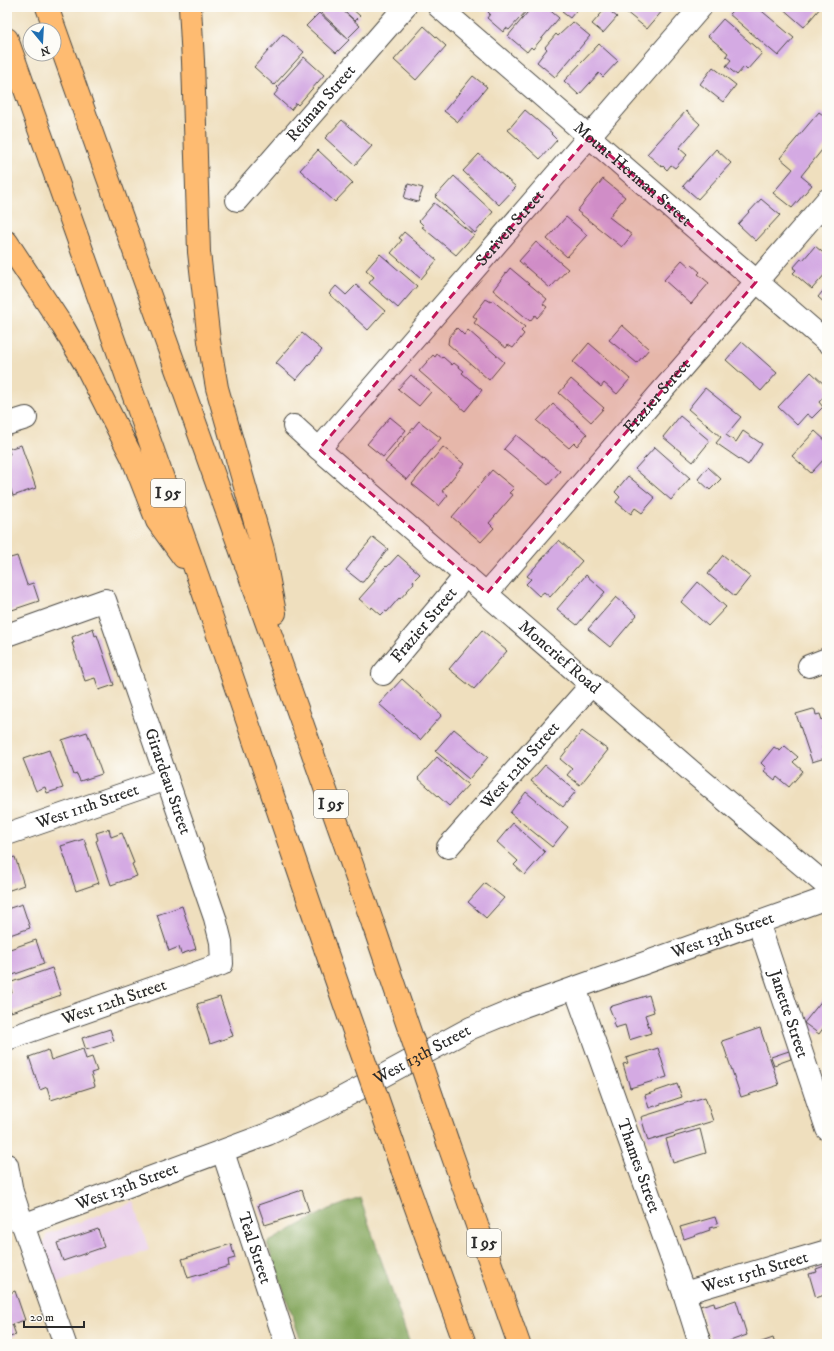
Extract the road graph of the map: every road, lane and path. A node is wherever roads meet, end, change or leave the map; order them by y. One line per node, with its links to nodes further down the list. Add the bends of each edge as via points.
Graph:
1 (47, 7): 20 (highway, I 95)
2 (190, 7): 20 (highway, via 199,252 209,341 217,388 263,550)
3 (405, 7): 8 (street, Reiman Street)
4 (439, 7): 7 (street, Mount Herman Street)
5 (701, 7): 7 (street, Scriven Street)
6 (7, 39): 16 (highway, I 95)
7 (589, 137): 11 (street, Mount Herman Street); 14 (street, Scriven Street)
8 (237, 200)
9 (827, 200): 11 (street, Frazier Street)
10 (7, 242): 16 (highway, via 85,364 132,457 157,521)
11 (756, 282): 12 (street, Mount Herman Street); 17 (street, Frazier Street)
12 (827, 342)
13 (294, 426): 14 (street, Moncrief Road)
14 (319, 449): 15 (street, Moncrief Road)
15 (466, 575): 17 (street, Moncrief Road); 19 (street, Frazier Street)
16 (198, 577): 39 (highway, I 95, bridge, via 325,948)
17 (487, 593): 21 (street, Moncrief Road)
18 (7, 635): 22 (street, Girardeau Street, via 105,600)
19 (382, 674)
20 (288, 683): 40 (highway, I 95, bridge)
21 (592, 684): 24 (street, West 12th Street); 25 (street, Moncrief Road)
22 (168, 779): 23 (street, West 11th Street); 28 (street, Girardeau Street, via 215,918 221,942)
23 (7, 834)
24 (448, 847)
25 (827, 886)
26 (827, 898): 27 (street, West 13th Street)
27 (758, 922): 29 (street, West 13th Street); 31 (street, Janette Street)
28 (222, 964): 30 (street, West 12th Street)
29 (576, 988): 32 (street, West 13th Street, via 471,1028 303,1118); 36 (street, Thames Street)
30 (7, 1039)
31 (827, 1129)
32 (223, 1152): 34 (street, West 13th Street); 38 (street, Teal Street)
33 (7, 1165): 34 (street)
34 (15, 1225): 37 (street)
35 (827, 1251): 36 (street, West 15th Street)
36 (684, 1293): 41 (street, Thames Street)
37 (64, 1344)
38 (286, 1344)
39 (465, 1344)
40 (519, 1344)
41 (700, 1344)

